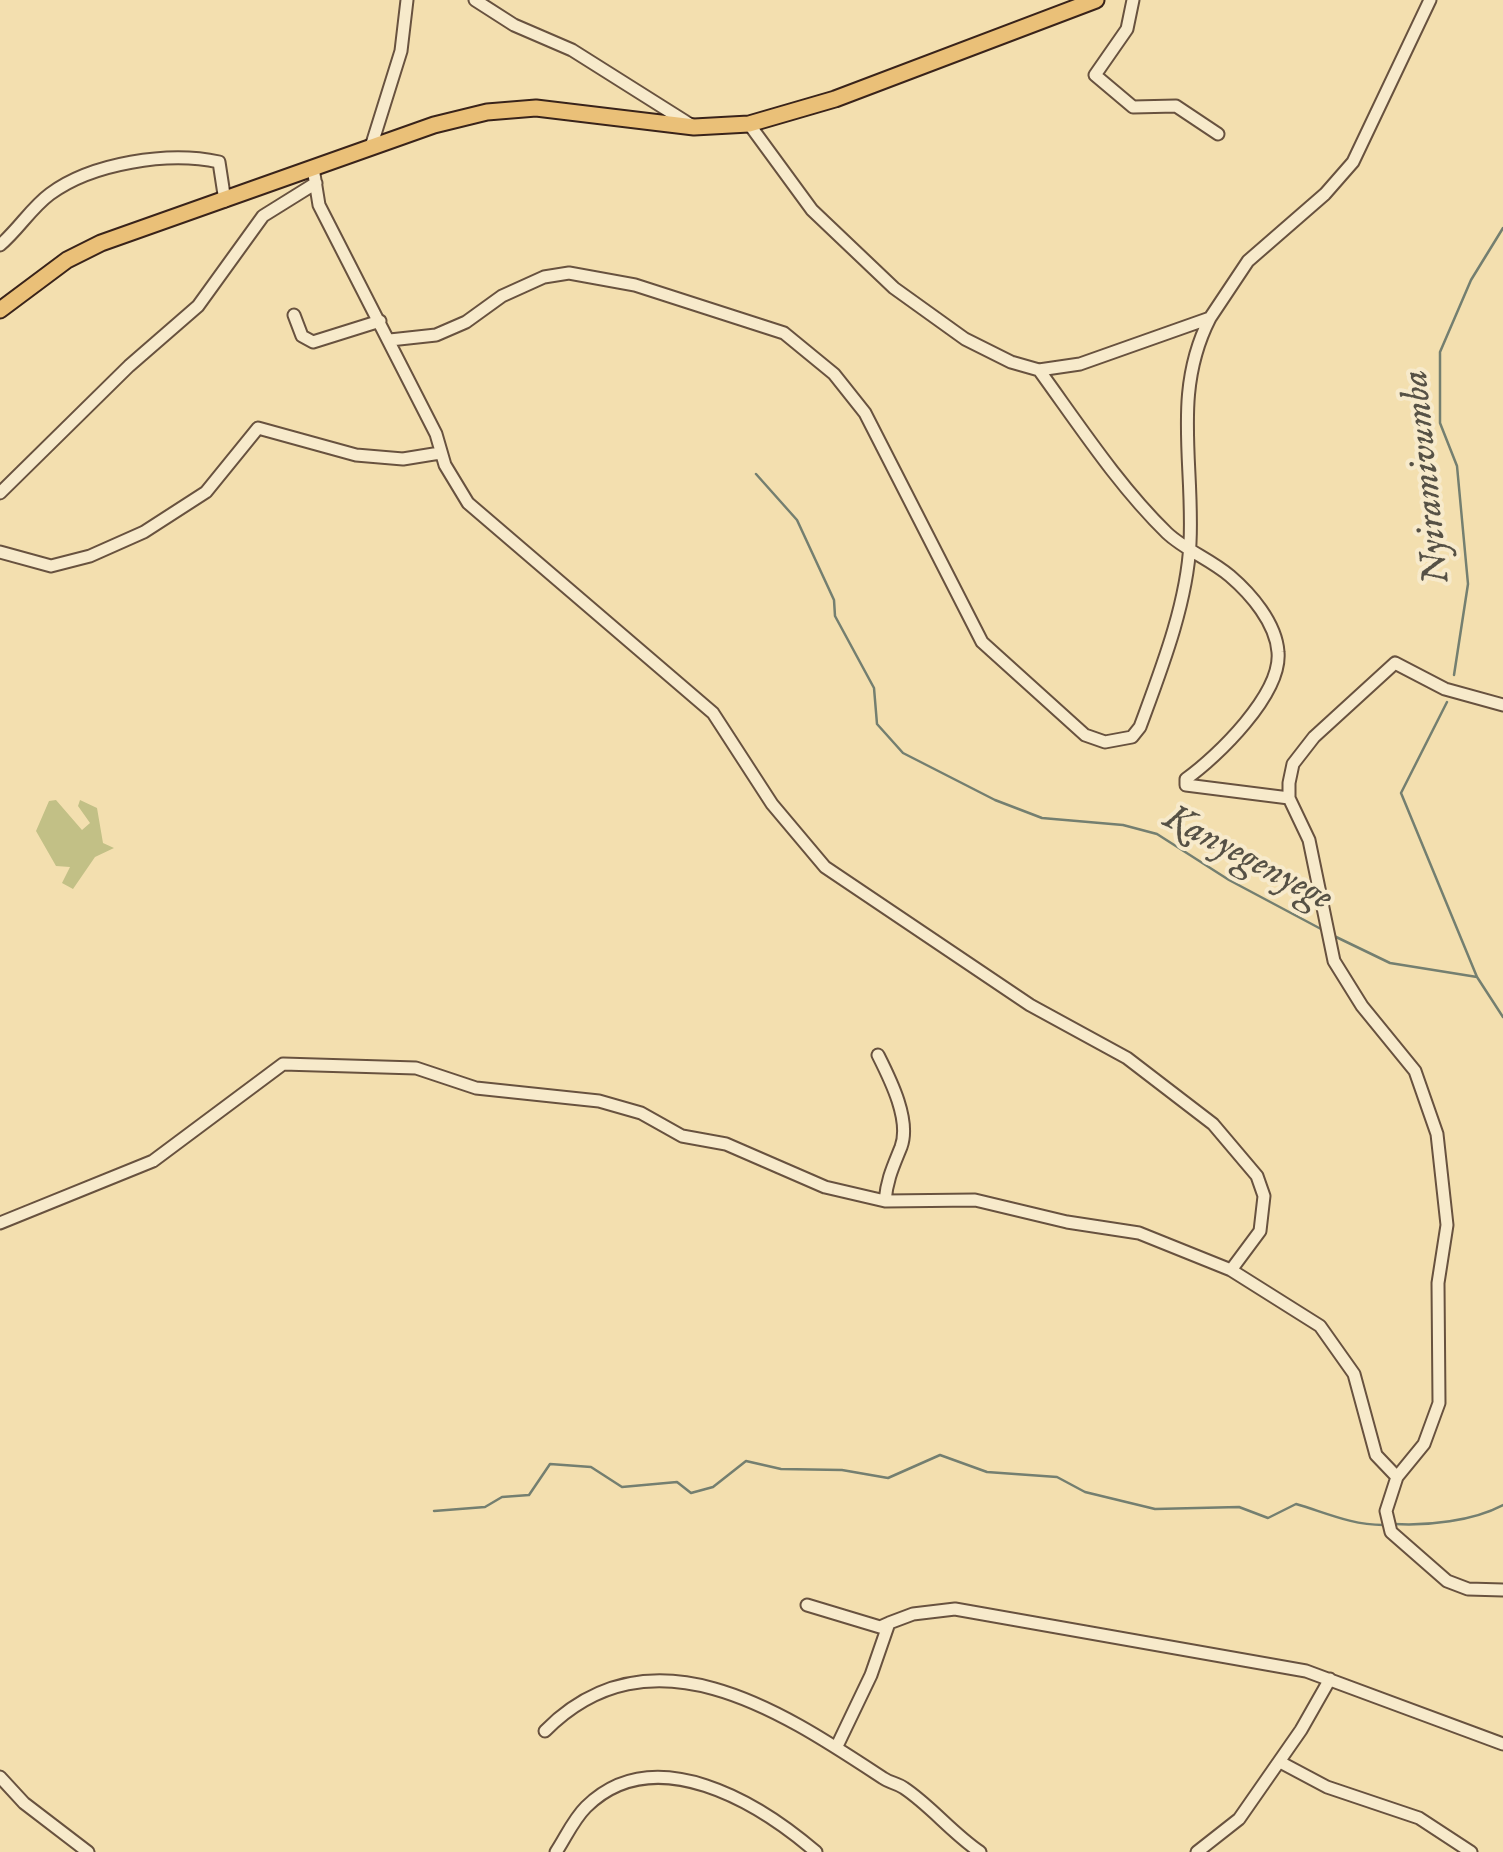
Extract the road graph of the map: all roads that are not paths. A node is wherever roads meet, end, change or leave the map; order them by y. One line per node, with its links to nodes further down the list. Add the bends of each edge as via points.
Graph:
1 (407, 0): 9 (street, via 401,51)
2 (474, 0): 7 (street, via 572,50)
3 (1096, 0): 6 (highway, via 835,99)
4 (1133, 0): 8 (street, via 1127,29 1095,75 1133,107 1176,106)
5 (1430, 0): 15 (street, via 1354,162 1248,261)
6 (749, 124): 7 (highway); 18 (street, via 812,210 879,277 964,339)
7 (694, 127): 9 (highway, via 510,109)
8 (1218, 134)
9 (371, 147): 10 (highway)
10 (315, 175): 11 (highway); 16 (street, via 320,205); 20 (street, via 264,216 198,306)
11 (225, 201): 12 (street, via 219,162 172,158 130,165 62,186); 13 (highway, via 85,250)
12 (0, 245)
13 (0, 310)
14 (294, 315): 16 (street, via 302,336 313,342)
15 (1210, 318): 18 (street, via 1080,364); 21 (street, via 1187,376)
16 (380, 320): 17 (street)
17 (390, 340): 19 (street); 21 (street, via 436,336 502,296 569,272 784,334 834,374 865,414 982,642 1078,730 1100,741 1126,739 1140,727)
18 (1039, 370): 21 (street, via 1149,514)
19 (440, 453): 22 (street, via 403,459 356,455 258,428 206,492 144,532 51,566); 28 (street, via 478,514 559,576 713,713 772,804 825,867 1014,995 1128,1058 1213,1124 1256,1176 1264,1196 1260,1230)
20 (0, 493)
21 (1190, 549): 24 (street, via 1246,591 1278,651 1268,686 1241,728 1186,785)
22 (0, 552)
23 (1503, 705): 24 (street, via 1445,690 1400,663 1390,665 1300,752 1290,772)
24 (1289, 798): 29 (street, via 1309,840 1334,961 1408,1060 1437,1134 1446,1224 1438,1283 1439,1403 1431,1432)
25 (878, 1055): 26 (street, via 904,1129)
26 (886, 1201): 27 (street, via 804,1180 726,1144 682,1136 642,1113 599,1101 476,1088 416,1068 283,1064 153,1161); 28 (street, via 975,1200 1139,1233)
27 (0, 1223)
28 (1232, 1270): 29 (street, via 1320,1326 1354,1374 1376,1455)
29 (1397, 1478): 30 (street, via 1386,1511 1391,1532 1447,1581)
30 (1503, 1590)
31 (807, 1605): 32 (street, via 880,1628)
32 (889, 1623): 33 (street, via 955,1609 1257,1659); 36 (street)
33 (1330, 1679): 35 (street); 37 (street)
34 (546, 1731): 36 (street, via 578,1704 615,1688 688,1681 728,1690)
35 (1503, 1744)
36 (837, 1746): 42 (street, via 905,1789)
37 (1280, 1762): 43 (street, via 1239,1819); 44 (street, via 1326,1787 1419,1818)
38 (0, 1776): 39 (street)
39 (88, 1852)
40 (556, 1852): 41 (street, via 600,1794 667,1777 742,1800)
41 (816, 1852)
42 (980, 1852)
43 (1197, 1852)
44 (1471, 1852)

